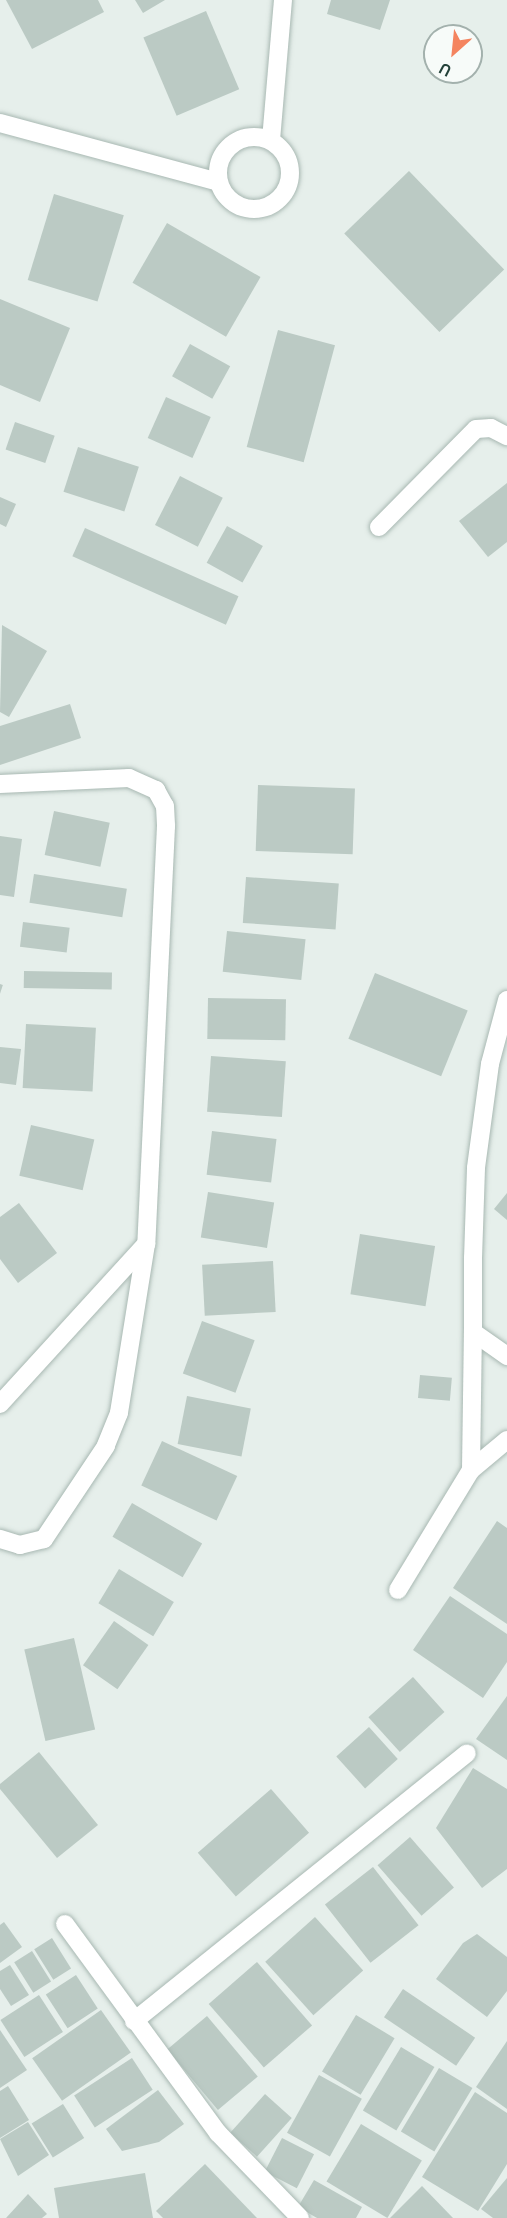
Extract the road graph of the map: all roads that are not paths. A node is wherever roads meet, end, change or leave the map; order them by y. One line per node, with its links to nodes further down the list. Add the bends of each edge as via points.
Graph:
1 (283, 0): 3 (street)
2 (0, 123): 4 (street)
3 (271, 140): 4 (street, via 255,136 225,150); 4 (street, via 284,151 290,174 282,196 269,206 254,210 238,206 225,196)
4 (218, 182)
5 (507, 436): 6 (street, via 491,428 476,429)
6 (379, 527)
7 (0, 784): 9 (street, via 129,778 156,790 165,806)
8 (507, 1000): 10 (street, via 490,1064 476,1168)
9 (146, 1244): 12 (street); 15 (street, via 126,1383 105,1446 44,1539 20,1545)
10 (473, 1332): 11 (street); 14 (street)
11 (507, 1356)
12 (0, 1404)
13 (507, 1440): 14 (street)
14 (471, 1470): 16 (street)
15 (0, 1539)
16 (398, 1590)
17 (467, 1753): 19 (street)
18 (65, 1924): 19 (street)
19 (134, 2022): 20 (street, via 218,2133)
20 (300, 2218)

